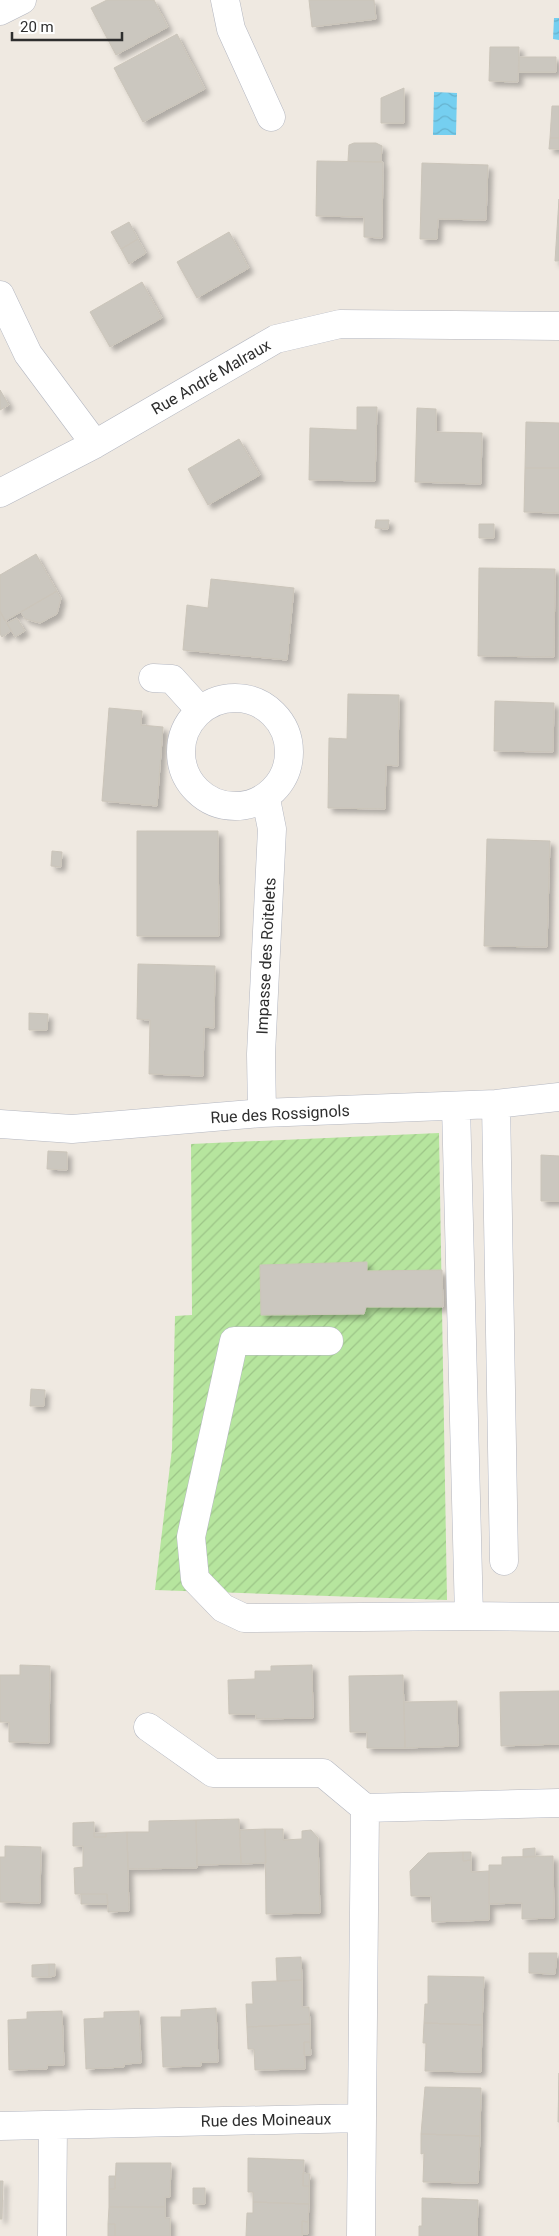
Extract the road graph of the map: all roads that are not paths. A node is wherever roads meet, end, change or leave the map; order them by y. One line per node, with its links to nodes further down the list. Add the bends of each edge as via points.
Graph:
1 (225, 0): 2 (street, via 231,29)
2 (271, 117)
3 (0, 295): 5 (street, via 28,354)
4 (559, 326): 5 (street, Rue André Malraux, via 340,324 276,338)
5 (95, 444): 6 (street, Rue André Malraux)
6 (0, 492)
7 (153, 678): 8 (street, via 172,679)
8 (200, 710): 9 (street, via 182,739 181,757 185,774 195,788 208,800 225,806 242,807); 9 (street, via 215,701 233,698 251,700 275,714 288,739 290,758 285,776)
9 (266, 799): 13 (street, Impasse des Roitelets, via 272,830 261,1054)
10 (559, 1097): 11 (street, Rue des Rossignols)
11 (496, 1104): 12 (street, Rue des Rossignols); 16 (street)
12 (456, 1106): 13 (street, Rue des Rossignols); 17 (street)
13 (262, 1113): 14 (street, Rue des Rossignols, via 72,1129)
14 (0, 1124)
15 (328, 1341): 17 (street, via 234,1342 191,1537 195,1579 223,1608 244,1618)
16 (504, 1561)
17 (469, 1616): 18 (street)
18 (559, 1617)
19 (148, 1727): 21 (street, via 213,1773 323,1773)
20 (559, 1803): 21 (street)
21 (365, 1808): 22 (street)
22 (362, 2118): 24 (street, Rue des Moineaux); 26 (street)
23 (0, 2126): 24 (street, Rue des Moineaux)
24 (53, 2126): 25 (street)
25 (52, 2236)
26 (361, 2236)

